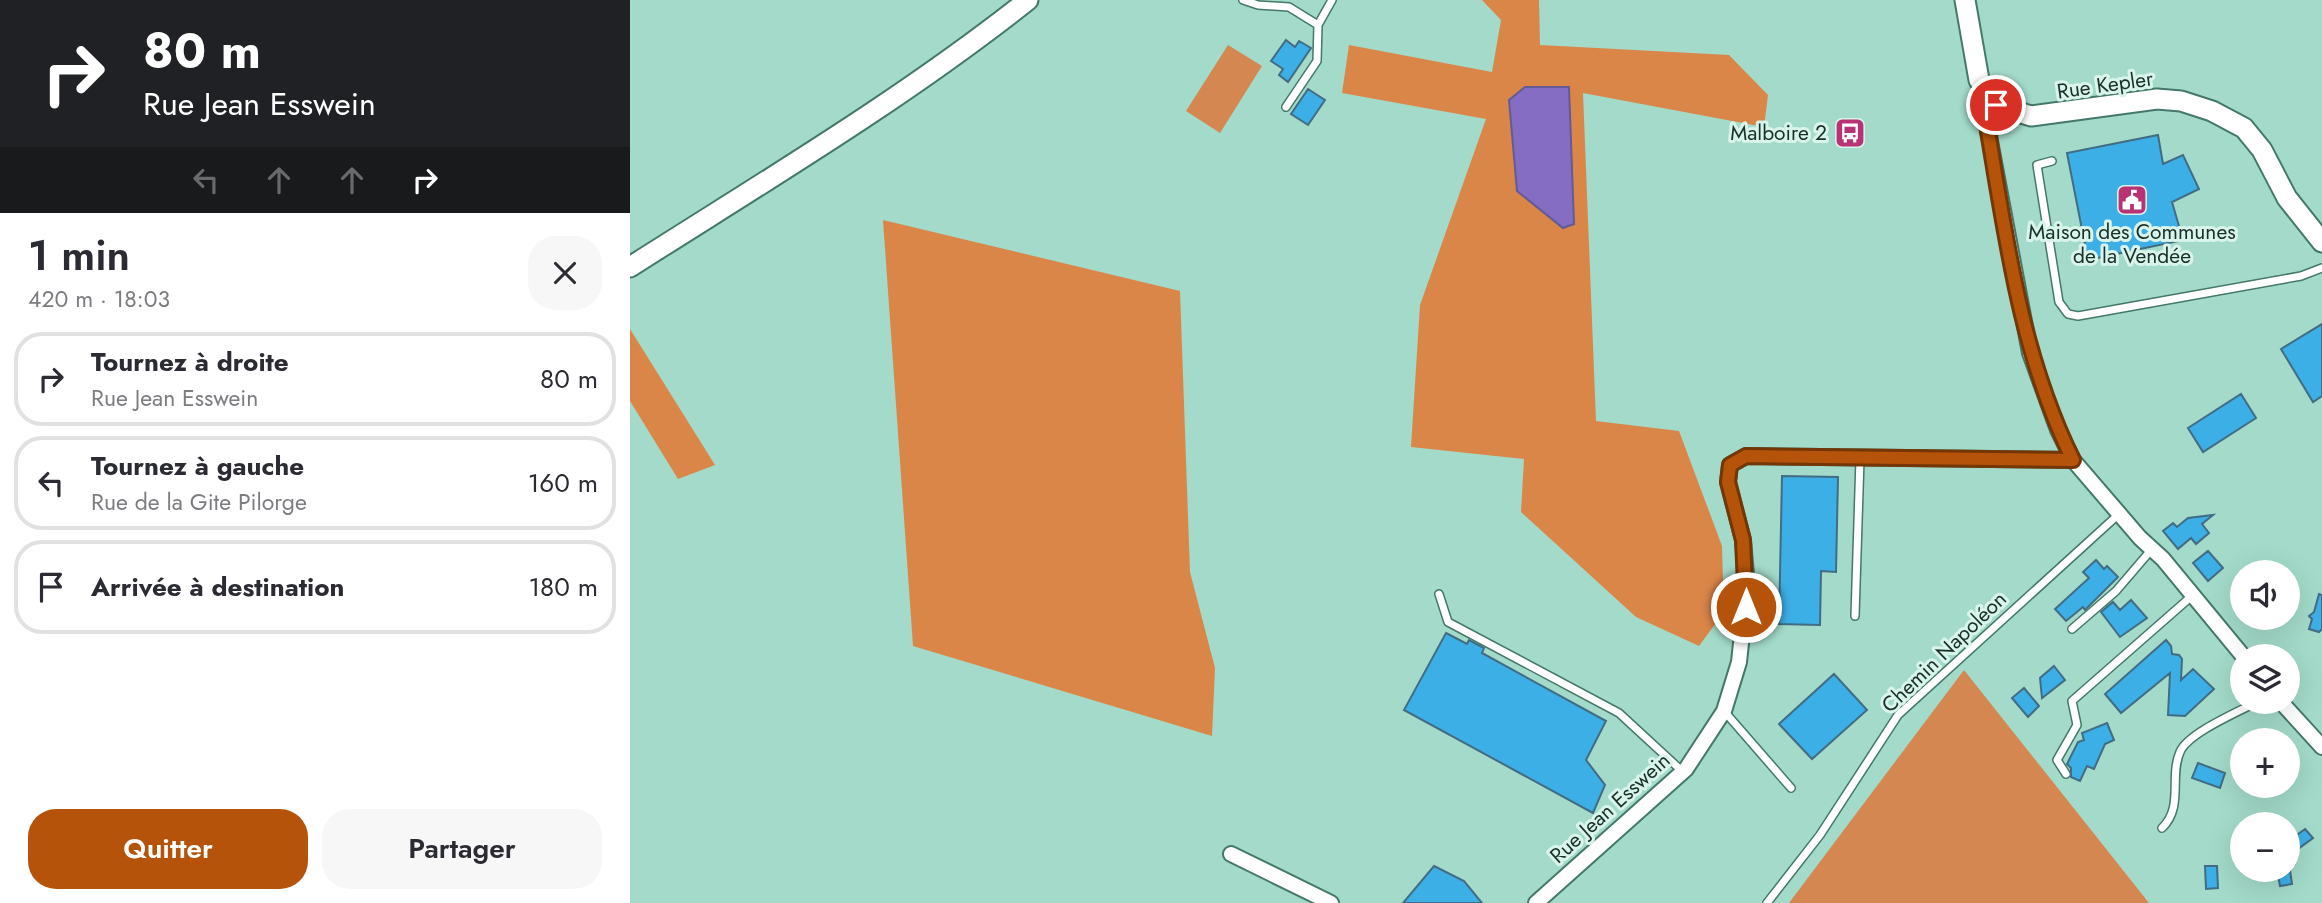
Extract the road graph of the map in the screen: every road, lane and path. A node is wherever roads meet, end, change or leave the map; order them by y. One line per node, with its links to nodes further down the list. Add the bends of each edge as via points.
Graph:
1 (1028, 0): 10 (street, via 902,92)
2 (1243, 0): 5 (lane, via 1289,7)
3 (1332, 0): 5 (lane)
4 (1965, 0): 6 (street, via 1979,80)
5 (1318, 25): 7 (lane, via 1317,61)
6 (1996, 105): 9 (street, Rue Kepler, via 2031,117 2157,99 2212,111 2244,128 2262,150 2287,198); 13 (street, via 1987,125 2030,353)
7 (1286, 107)
8 (2052, 162): 11 (lane, via 2037,165 2059,302 2068,314 2078,316 2301,276)
9 (2322, 242)
10 (630, 267)
11 (2322, 268)
12 (1860, 459): 13 (street, Rue Jean Esswein); 18 (lane); 21 (street, Rue Jean Esswein, via 1746,456 1730,465 1728,482 1743,540 1747,586 1739,662)
13 (2073, 460): 14 (street)
14 (2119, 514): 15 (street); 32 (lane, Chemin Napoléon, via 1898,715 1820,835)
15 (2152, 549): 17 (street); 19 (lane, via 2116,591)
16 (1439, 594): 25 (lane, via 1448,622 1619,713)
17 (2193, 595): 20 (street); 26 (lane, via 2072,701 2077,725 2057,760)
18 (1855, 616)
19 (2072, 629)
20 (2233, 644)
21 (1724, 711): 25 (street, Rue Jean Esswein); 27 (lane)
22 (2235, 714): 28 (lane, via 2191,738 2180,752 2172,818)
23 (2293, 714): 24 (street)
24 (2321, 742)
25 (1683, 772): 31 (street, Rue Jean Esswein)
26 (2066, 774)
27 (1791, 788)
28 (2162, 828)
29 (1231, 854): 30 (street)
30 (1331, 903)
31 (1536, 903)
32 (1767, 903)

